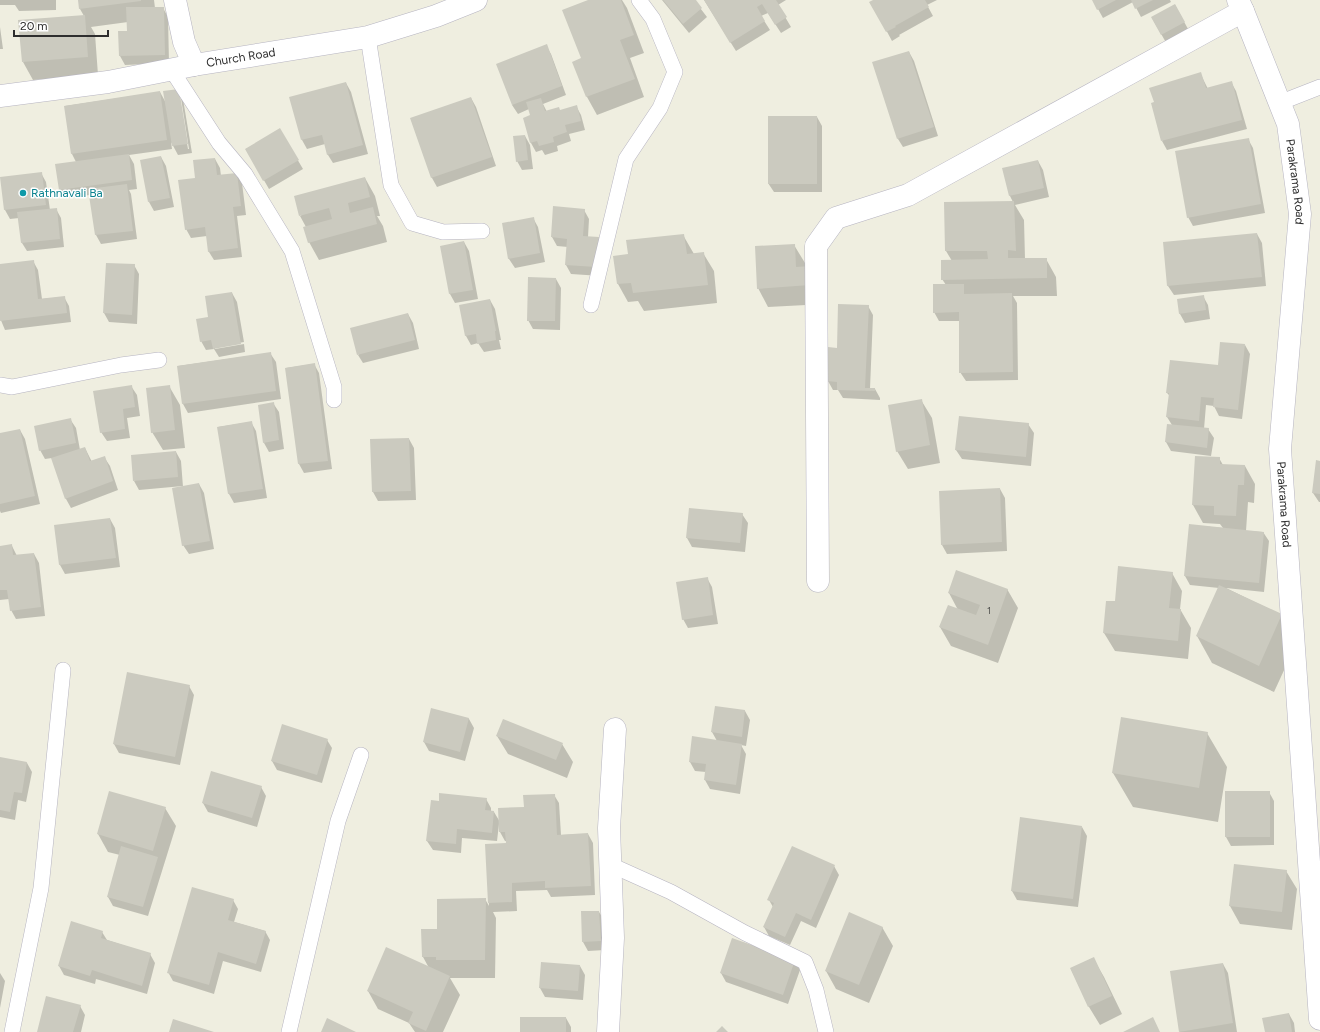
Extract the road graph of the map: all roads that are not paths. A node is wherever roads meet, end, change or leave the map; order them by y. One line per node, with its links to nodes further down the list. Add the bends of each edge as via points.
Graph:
1 (175, 0): 6 (street, via 184,42)
2 (476, 0): 5 (street, Church Road, via 436,16)
3 (639, 0): 12 (lane, via 653,19 675,72 660,108 626,159)
4 (1240, 5): 10 (street, Parakrama Road); 16 (street, via 908,195 836,218 816,246)
5 (368, 37): 6 (street, Church Road); 11 (lane, via 391,185 412,223 443,232)
6 (194, 65): 7 (street, Church Road)
7 (171, 70): 9 (street, Church Road, via 108,82); 15 (lane, via 219,143 245,174 292,251 334,387)
8 (1320, 87): 10 (lane)
9 (0, 96)
10 (1279, 102): 21 (street, Parakrama Road, via 1288,124 1300,214 1280,449)
11 (482, 231)
12 (591, 305)
13 (159, 360): 14 (lane, via 12,387)
14 (0, 385)
15 (334, 400)
16 (818, 581)
17 (62, 670): 23 (lane, via 41,888)
18 (615, 729): 20 (street, via 609,828)
19 (361, 755): 24 (lane, via 338,821)
20 (611, 865): 25 (street, via 613,938); 26 (lane, via 671,892 745,933 805,962 816,990)
21 (1319, 982): 22 (street, Parakrama Road)
22 (1320, 1019)
23 (12, 1032)
24 (289, 1032)
25 (608, 1032)
26 (826, 1032)

